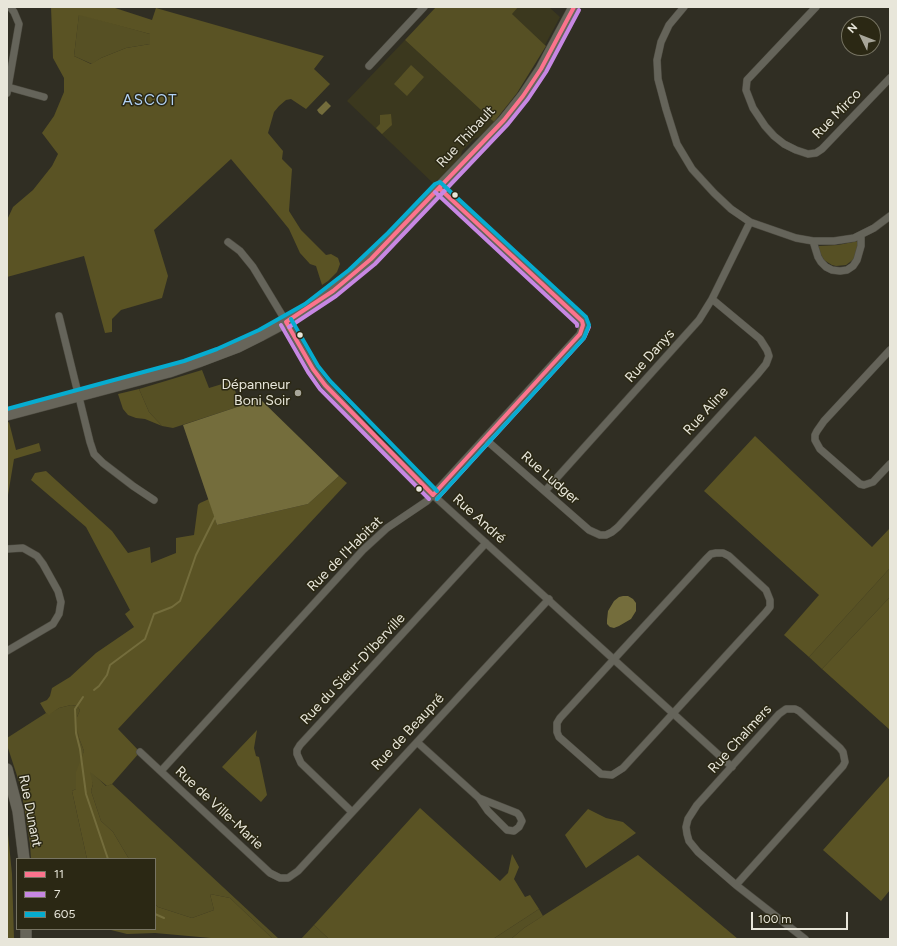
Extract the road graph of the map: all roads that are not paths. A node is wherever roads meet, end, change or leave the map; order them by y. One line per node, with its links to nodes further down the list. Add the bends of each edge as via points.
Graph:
1 (10, 7): 8 (street, via 19,24)
2 (424, 7): 6 (street)
3 (574, 7): 10 (street, Rue Thibault, via 541,69 523,96 504,120)
4 (684, 7): 12 (street, via 664,33 657,60 659,83 674,135 692,169 731,209)
5 (816, 7): 7 (street, Rue Mirco, via 747,80 746,90 753,108 774,136 796,150 808,154 816,153)
6 (369, 66)
7 (890, 78)
8 (8, 90): 9 (street)
9 (44, 97)
10 (439, 188): 18 (street, Rue Thibault, via 359,270 322,299); 22 (street, Rue de l'Habitat, via 582,321 583,325 580,334)
11 (890, 216): 13 (street)
12 (750, 222): 14 (street, via 796,238); 16 (street, Rue Danys)
13 (861, 235): 14 (street, via 834,241); 14 (street, via 857,260 853,266 840,271 832,270 821,262)
14 (813, 241)
15 (228, 242): 18 (street, Rue André, via 253,267)
16 (712, 299): 24 (street, Rue Danys, via 688,334); 27 (street, Rue Aline, via 760,339 768,350 766,364 618,527 606,535)
17 (59, 316): 20 (street)
18 (286, 322): 20 (street, Rue Thibault, via 244,344 202,361); 25 (street, Rue André, via 325,385)
19 (890, 350): 23 (street, via 824,421 815,435 820,449 860,484 873,482)
20 (79, 396): 21 (street, Rue Thibault); 26 (street, via 92,450 98,459)
21 (7, 415)
22 (485, 439): 24 (street, Rue Ludger); 25 (street, Rue de l'Habitat)
23 (890, 464)
24 (545, 492): 27 (street, Rue Ludger, via 589,530)
25 (432, 495): 28 (street, Rue André); 38 (street, Rue de l'Habitat, via 369,544)
26 (154, 500)
27 (600, 535)
28 (486, 543): 30 (street, Rue André); 40 (street, Rue du Sieur-D'Iberville, via 297,750 301,763)
29 (7, 549): 31 (street, via 23,548 37,556 58,591 61,602 59,614 53,624)
30 (549, 599): 32 (street, Rue André); 34 (street, Rue de Beaupré)
31 (7, 651)
32 (613, 659): 33 (street, Rue André); 33 (street, via 560,718 556,728 559,737 597,772 607,775 617,773); 33 (street, via 711,554 723,553 729,556 766,590 770,606)
33 (673, 713): 36 (street, Rue André)
34 (417, 742): 39 (street); 40 (street, Rue de Beaupré)
35 (140, 752): 38 (street, Rue de Ville-Marie)
36 (732, 767): 43 (street, Rue Chalmers, via 697,805 686,827 692,846); 43 (street, Rue Chalmers, via 779,714 791,708 799,711 840,748 845,757 843,766)
37 (7, 769): 41 (street, Rue Dunant, via 19,816)
38 (161, 771): 42 (street, Rue de Ville-Marie, via 270,873)
39 (479, 798): 39 (street, via 506,830 514,832 519,827 522,821 517,813)
40 (352, 812): 42 (street, Rue de Beaupré, via 295,874)
41 (24, 858)
42 (284, 878)
43 (736, 885): 44 (street, Rue Chalmers)
44 (805, 939)

